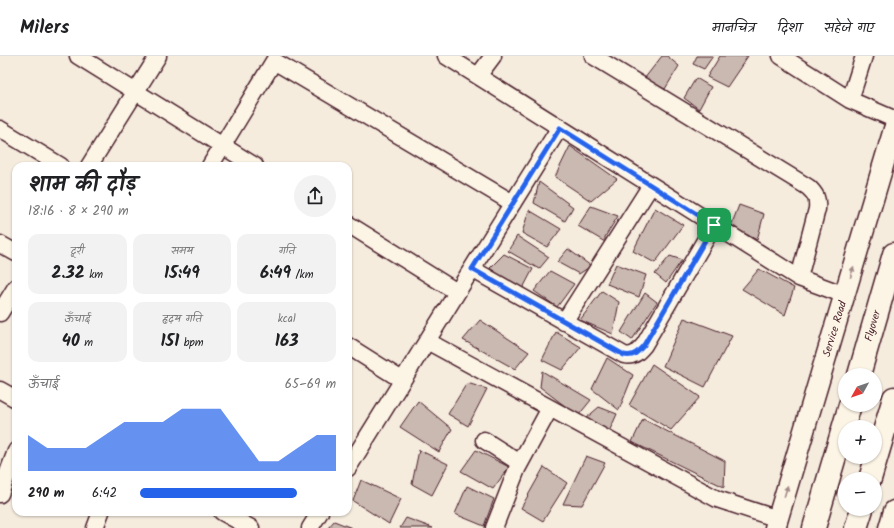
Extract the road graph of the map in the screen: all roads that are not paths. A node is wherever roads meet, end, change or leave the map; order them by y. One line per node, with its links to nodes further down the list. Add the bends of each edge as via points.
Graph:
1 (78, 56): 10 (street)
2 (158, 56): 10 (street)
3 (446, 56): 9 (street)
4 (493, 56): 9 (street)
5 (593, 56): 29 (street, via 808,187 815,194 818,200 817,209)
6 (781, 56): 11 (street)
7 (864, 56): 11 (street)
8 (270, 59): 16 (street); 22 (street)
9 (478, 76): 13 (street)
10 (136, 92): 16 (street); 18 (street)
11 (850, 100): 12 (street)
12 (894, 119)
13 (560, 128): 21 (street); 22 (street)
14 (0, 129): 17 (street)
15 (894, 129): 32 (street, Service Road, one-way to 15)
16 (222, 146): 19 (street); 20 (street)
17 (54, 162)
18 (92, 162)
19 (212, 162)
20 (248, 162)
21 (651, 185): 23 (street); 34 (street)
22 (513, 203): 28 (street)
23 (714, 225): 29 (street); 34 (street, via 644,345 635,354 624,355)
24 (352, 226): 30 (street)
25 (0, 244): 26 (street)
26 (12, 252)
27 (894, 254): 37 (highway, Flyover)
28 (472, 269): 30 (street); 34 (street)
29 (799, 278): 32 (street)
30 (457, 292): 35 (street)
31 (12, 294): 33 (street)
32 (845, 295): 55 (street, Service Road, one-way to 32)
33 (0, 314)
34 (564, 322)
35 (427, 341): 38 (street); 42 (street)
36 (352, 349): 38 (street)
37 (861, 368)
38 (402, 380): 45 (street)
39 (0, 390): 40 (street)
40 (12, 397)
41 (894, 398): 48 (highway)
42 (550, 408): 47 (street); 55 (street, via 717,498)
43 (848, 412): 60 (highway)
44 (484, 440): 47 (street)
45 (352, 460)
46 (12, 462): 49 (street)
47 (520, 462): 59 (street)
48 (872, 472)
49 (0, 494)
50 (894, 511): 62 (street)
51 (100, 516): 56 (street)
52 (230, 516): 57 (street)
53 (318, 516): 58 (street)
54 (860, 516): 61 (highway)
55 (777, 523)
56 (96, 528)
57 (252, 528)
58 (310, 528)
59 (494, 528)
60 (814, 528)
61 (856, 528)
62 (889, 528)

